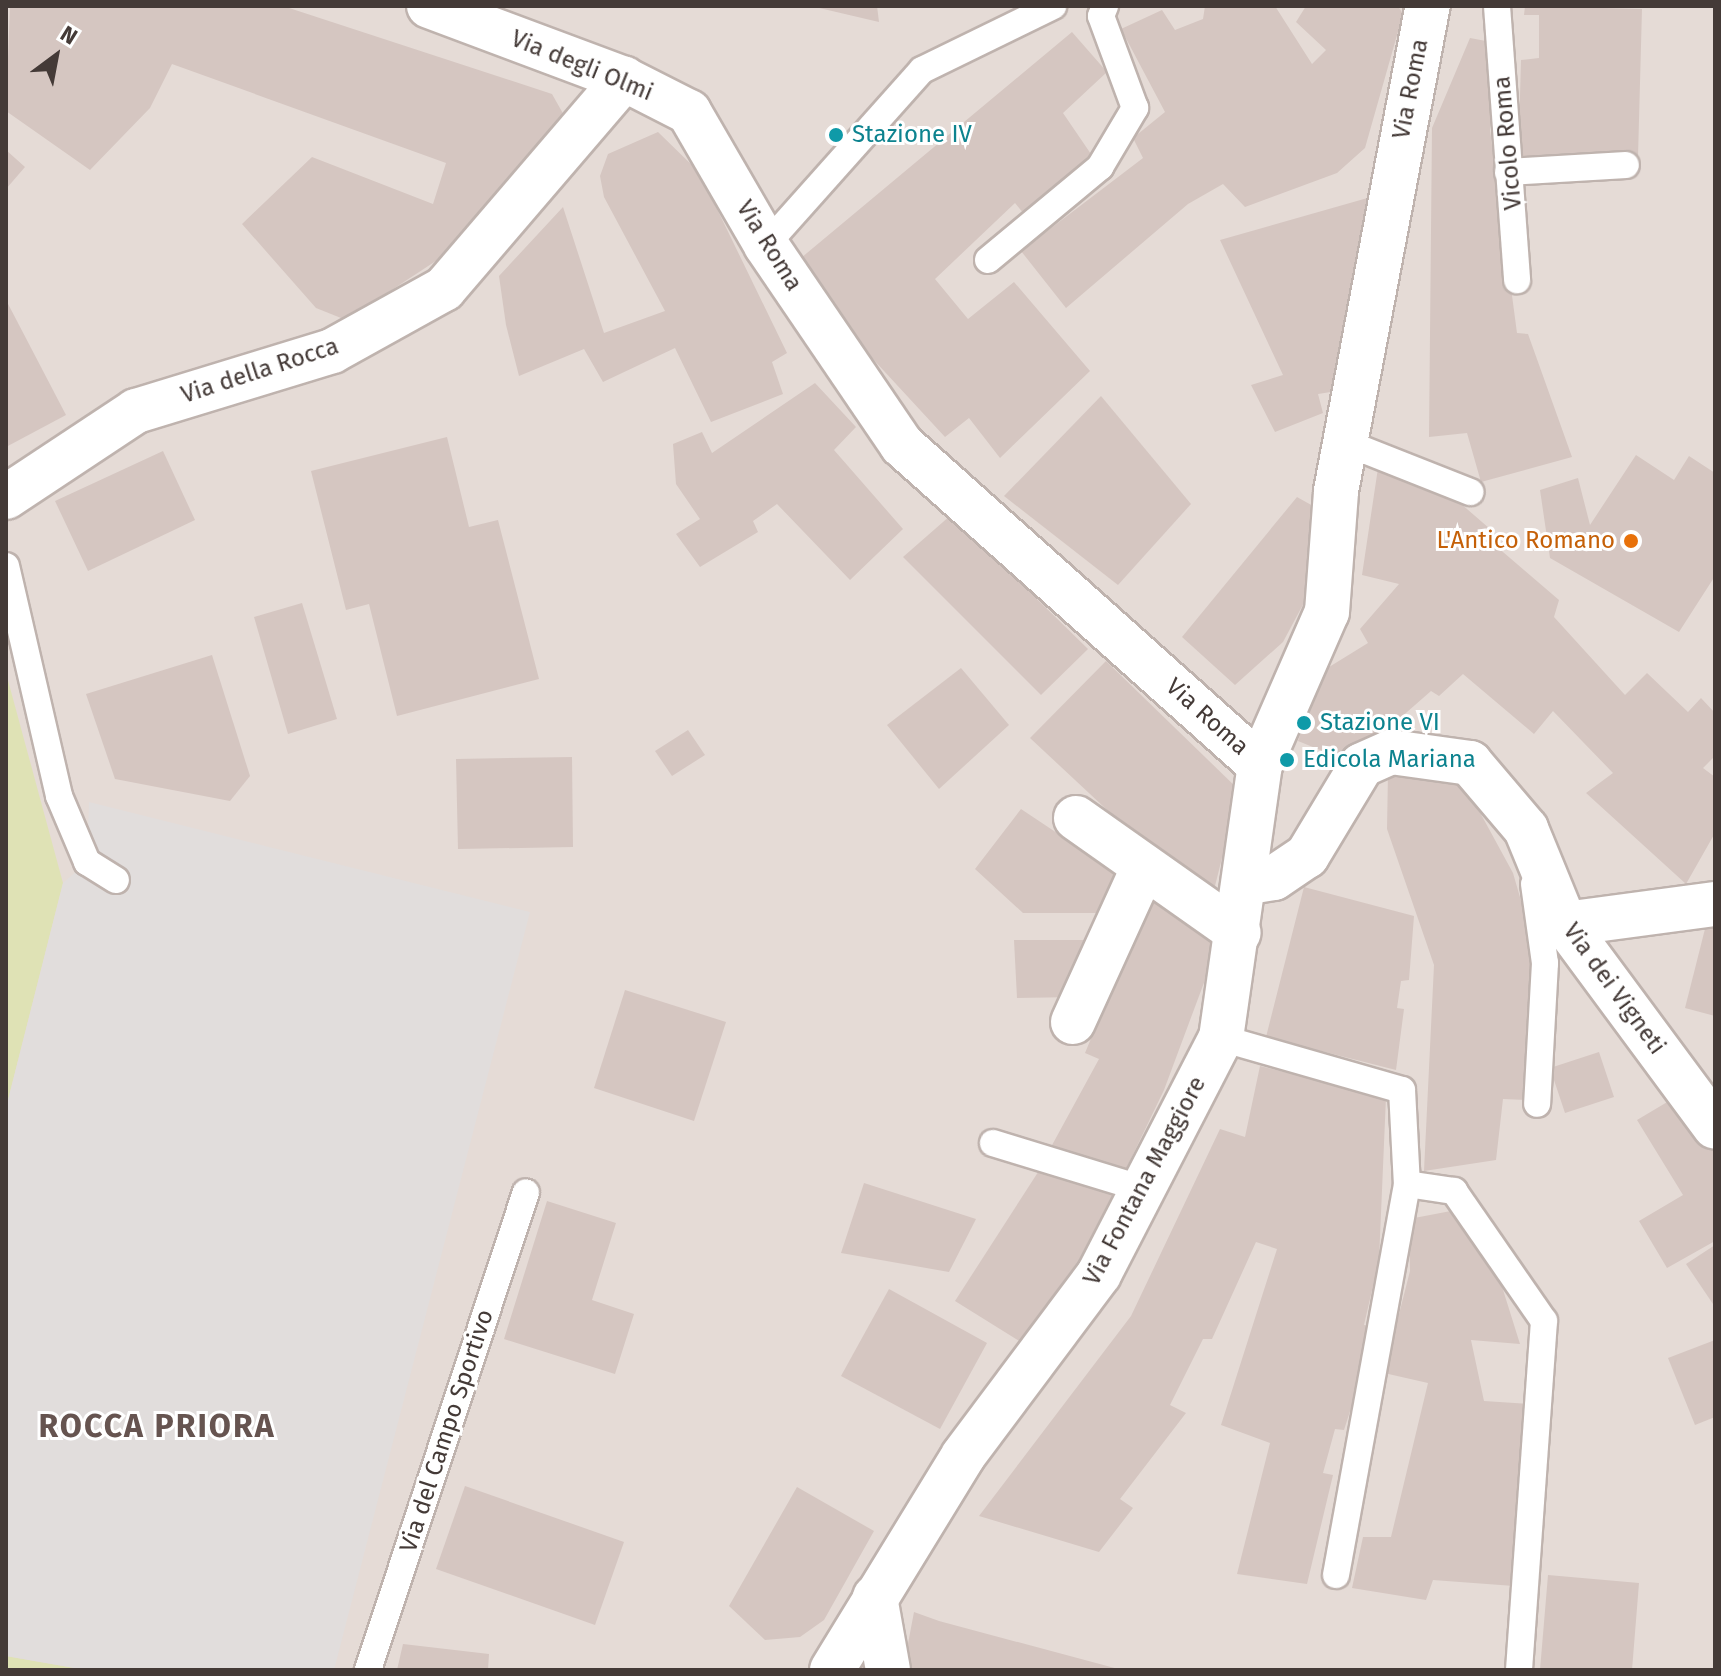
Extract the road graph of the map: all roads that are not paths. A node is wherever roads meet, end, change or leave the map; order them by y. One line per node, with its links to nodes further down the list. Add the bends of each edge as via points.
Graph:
1 (1053, 6): 10 (lane, via 922,70)
2 (1105, 6): 11 (lane, via 1101,16 1135,108 1100,167)
3 (1497, 6): 9 (lane, Vicolo Roma)
4 (1427, 7): 13 (street, Via Roma)
5 (451, 9): 6 (street, Via degli Olmi)
6 (624, 79): 7 (street, Via degli Olmi); 15 (street, Via della Rocca, via 444,289 332,351 136,411)
7 (689, 112): 10 (street, Via Roma)
8 (1626, 165): 9 (lane)
9 (1508, 172): 12 (lane, Vicolo Roma)
10 (766, 245): 17 (street, Via Roma, via 902,445)
11 (988, 260)
12 (1517, 280)
13 (1344, 442): 14 (lane); 17 (street, Via Roma, via 1327,612)
14 (1470, 492)
15 (6, 497)
16 (6, 566): 21 (lane, via 59,796 87,862)
17 (1260, 765): 22 (street, Via Fontana Maggiore)
18 (1076, 818): 20 (street)
19 (1526, 829): 22 (street, Via dei Vigneti, via 1470,763 1391,752 1362,765 1307,856 1274,878); 24 (street, Via dei Vigneti); 28 (lane, via 1545,963)
20 (1144, 866): 25 (street); 26 (street)
21 (116, 880)
22 (1249, 882): 25 (street, Via Fontana Maggiore)
23 (1715, 904): 24 (street)
24 (1565, 924): 29 (street, Via dei Vigneti)
25 (1239, 933): 27 (street, Via Fontana Maggiore)
26 (1073, 1022)
27 (1221, 1038): 31 (lane, via 1402,1090); 32 (street, Via Fontana Maggiore)
28 (1537, 1104)
29 (1715, 1127)
30 (993, 1143): 32 (lane)
31 (1407, 1184): 34 (lane); 39 (lane, via 1454,1191 1544,1321)
32 (1140, 1188): 35 (street, Via Fontana Maggiore, via 1099,1274 963,1456)
33 (526, 1192): 37 (lane, Via del Campo Sportivo)
34 (1336, 1575)
35 (875, 1597): 36 (street, Via Fontana Maggiore); 38 (street)
36 (827, 1668)
37 (368, 1670)
38 (888, 1670)
39 (1519, 1670)

